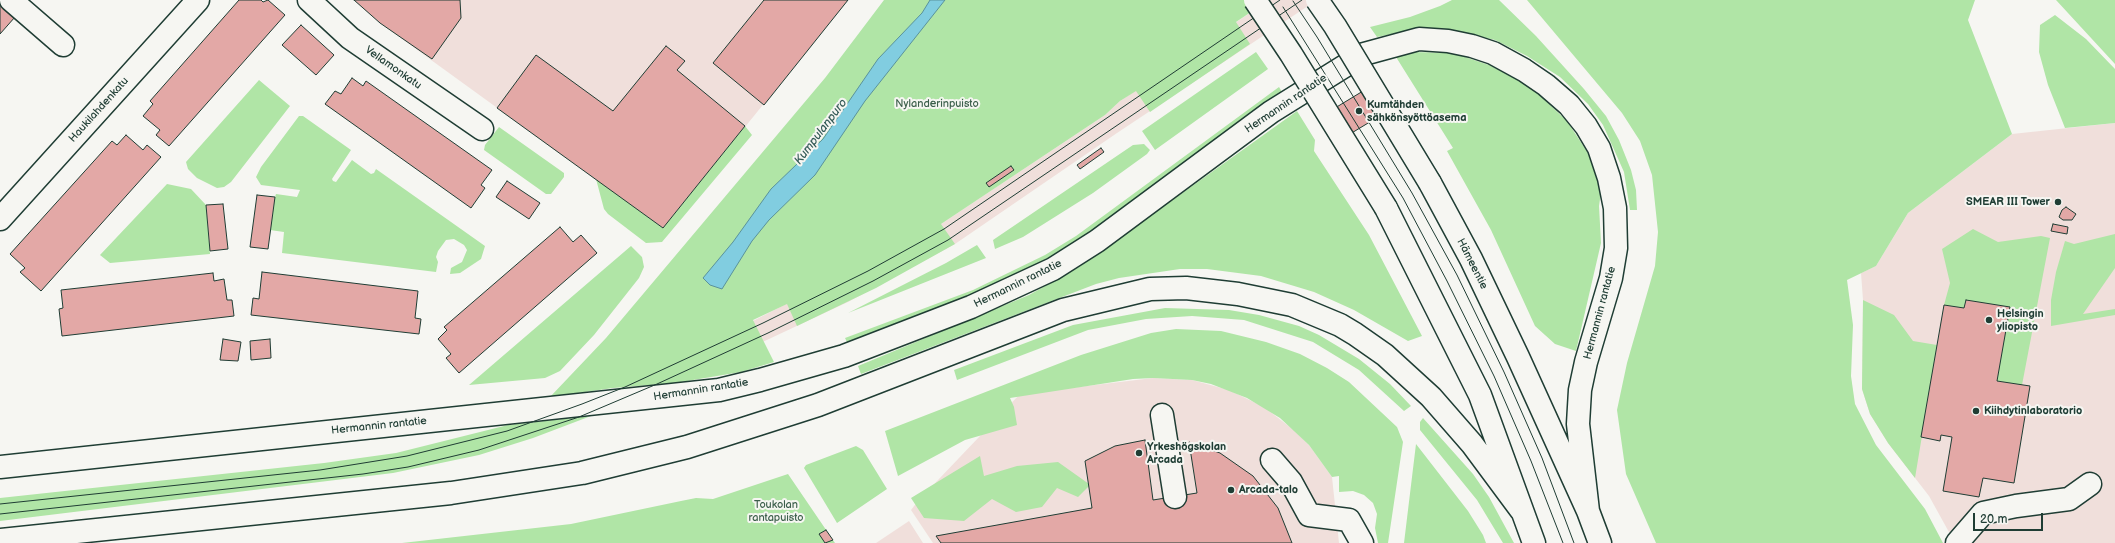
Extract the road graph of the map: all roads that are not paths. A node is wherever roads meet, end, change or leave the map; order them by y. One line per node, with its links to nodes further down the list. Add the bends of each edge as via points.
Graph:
1 (11, 0): 6 (main road)
2 (198, 0): 8 (main road, Haukilahdenkatu)
3 (309, 0): 7 (main road, Vellamonkatu, via 350,38)
4 (1255, 0): 14 (main road, bridge, via 1386,208 1480,395)
5 (1317, 0): 15 (main road, Hämeentie, bridge, via 1430,183 1477,273)
6 (63, 45)
7 (482, 129)
8 (0, 220)
9 (1162, 415): 13 (main road)
10 (1272, 460): 17 (main road, via 1291,482 1309,515 1348,520)
11 (0, 467): 15 (main road, Hermannin rantatie, via 718,390 844,356 971,307 1053,269 1097,241 1278,108 1364,54 1420,39 1472,46 1493,53 1524,70 1569,105 1599,148 1615,208 1616,248 1611,278 1580,390 1578,424)
12 (2090, 484): 20 (main road, via 2069,500 1983,513)
13 (1175, 496)
14 (1521, 510): 16 (main road, via 1472,444 1431,396 1384,355 1355,334 1292,305 1238,294 1186,288 1150,289 1063,310 811,407 687,446 582,473 452,493); 18 (main road)
15 (1588, 511): 19 (main road, Hämeentie)
16 (0, 540)
17 (1362, 543)
18 (1534, 543)
19 (1600, 543)
20 (1957, 543)

